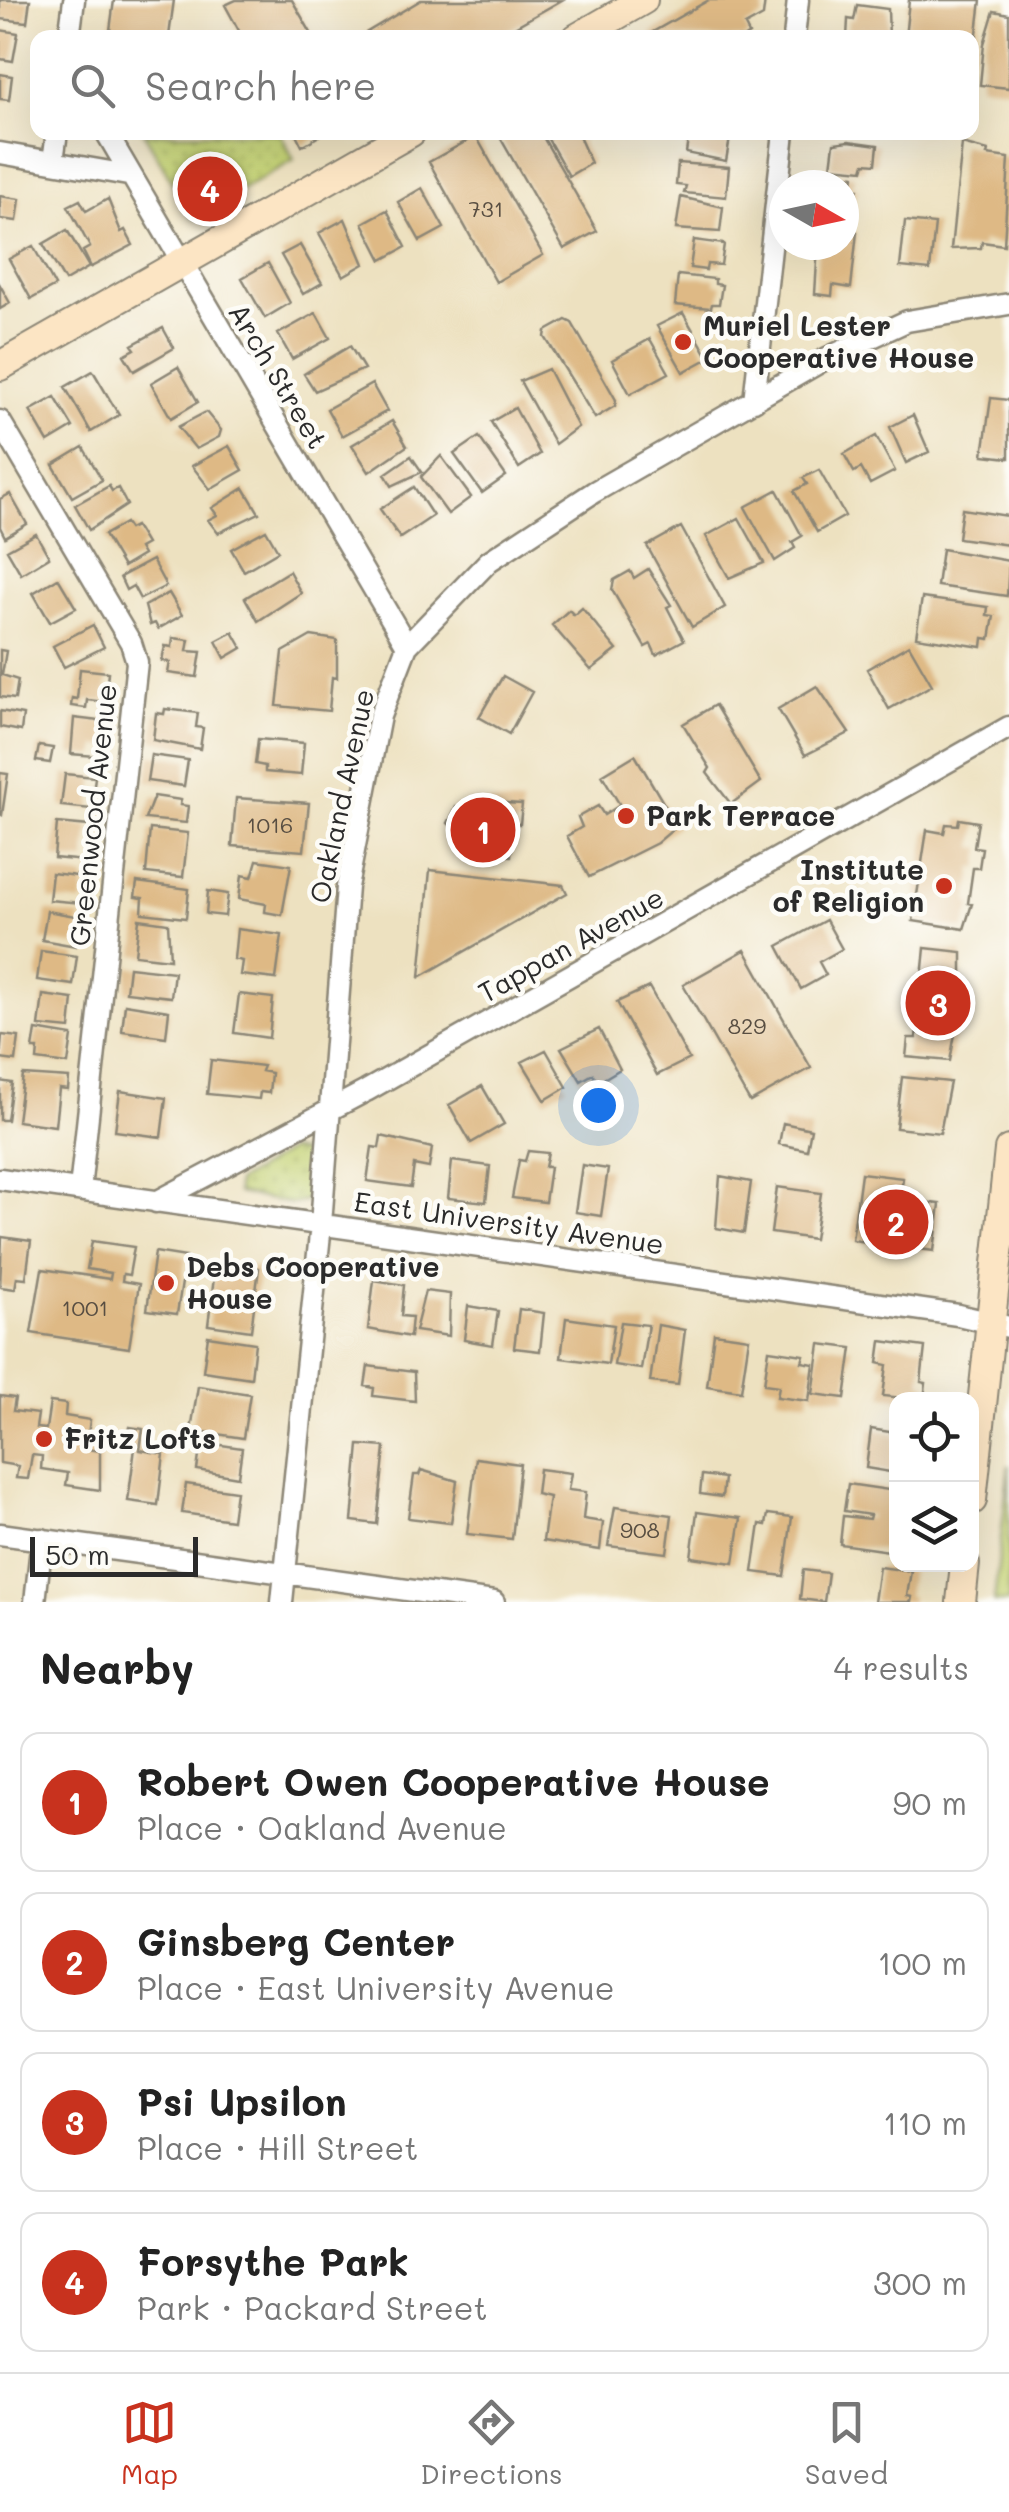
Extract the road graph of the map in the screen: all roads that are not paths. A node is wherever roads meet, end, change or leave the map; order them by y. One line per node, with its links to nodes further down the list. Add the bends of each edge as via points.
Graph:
1 (74, 0): 4 (street)
2 (642, 0): 5 (main road)
3 (798, 0): 6 (street)
4 (70, 30)
5 (591, 30)
6 (795, 30)
7 (56, 140): 12 (street)
8 (110, 140): 13 (street, Arch Street)
9 (397, 140): 14 (main road)
10 (783, 140): 17 (street)
11 (0, 153): 12 (street)
12 (54, 160): 13 (street)
13 (128, 175): 14 (street, Arch Street)
14 (180, 264): 16 (main road); 19 (street, Arch Street)
15 (1009, 304): 17 (street, Oakland Avenue, via 907,322)
16 (0, 366)
17 (754, 400): 19 (street, Oakland Avenue, via 489,561)
18 (0, 421): 24 (street, Greenwood Avenue, via 131,642 136,662)
19 (407, 646): 21 (street, Oakland Avenue, via 380,716 347,887)
20 (1009, 726): 21 (street, Tappan Avenue)
21 (328, 1112): 25 (street, Tappan Avenue); 26 (street, Oakland Avenue)
22 (1009, 1150): 27 (main road)
23 (0, 1179): 24 (street, East University Avenue)
24 (80, 1190): 25 (street, East University Avenue)
25 (156, 1202): 26 (street, East University Avenue)
26 (321, 1224): 27 (street, East University Avenue); 32 (street, Oakland Avenue)
27 (999, 1325): 28 (main road)
28 (975, 1482)
29 (0, 1534): 30 (street)
30 (42, 1539): 32 (street); 33 (street)
31 (964, 1572): 36 (main road)
32 (285, 1573): 34 (street, Oakland Avenue); 35 (street)
33 (35, 1602)
34 (282, 1602)
35 (494, 1602)
36 (961, 1602)

